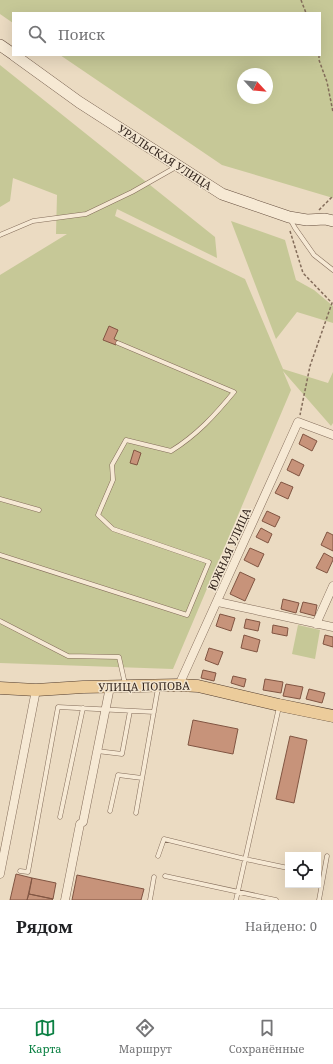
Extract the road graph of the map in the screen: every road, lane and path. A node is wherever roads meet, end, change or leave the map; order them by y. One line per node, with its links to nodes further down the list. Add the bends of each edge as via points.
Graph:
1 (301, 0): 2 (path)
2 (306, 12)
3 (0, 45): 4 (street, УРАЛЬСКАЯ УЛИЦА)
4 (12, 54)
5 (15, 56): 8 (street, УРАЛЬСКАЯ УЛИЦА, via 79,102)
6 (319, 56): 7 (path)
7 (333, 112)
8 (178, 166): 10 (street, УРАЛЬСКАЯ УЛИЦА, via 222,194); 14 (lane, via 86,214 33,221)
9 (333, 196): 11 (path)
10 (289, 217): 11 (street, УРАЛЬСКАЯ УЛИЦА); 13 (lane)
11 (307, 220): 12 (street, УРАЛЬСКАЯ УЛИЦА)
12 (333, 221)
13 (295, 228): 15 (lane, via 314,255); 17 (path, via 289,231 303,273 332,303 310,366)
14 (0, 235)
15 (333, 270)
16 (118, 343): 21 (lane, via 234,392 187,441 171,451 126,440 112,465 113,480 98,515 113,529 209,562 188,615)
17 (298, 422): 18 (street); 23 (street, ЮЖНАЯ УЛИЦА)
18 (333, 436)
19 (0, 500): 20 (lane)
20 (39, 510)
21 (0, 555)
22 (333, 586): 25 (street)
23 (218, 602): 25 (street); 28 (street, ЮЖНАЯ УЛИЦА)
24 (0, 621): 29 (lane, via 68,656 119,657)
25 (316, 624): 26 (street)
26 (333, 627)
27 (158, 685): 28 (main road, УЛИЦА ПОПОВА); 29 (main road, УЛИЦА ПОПОВА); 37 (lane)
28 (179, 685): 33 (main road, УЛИЦА ПОПОВА, via 198,686)
29 (126, 686): 30 (main road, УЛИЦА ПОПОВА)
30 (110, 687): 32 (main road, УЛИЦА ПОПОВА); 35 (street)
31 (0, 688): 32 (main road, УЛИЦА ПОПОВА)
32 (36, 690): 49 (street)
33 (279, 705): 38 (main road, УЛИЦА ПОПОВА); 46 (lane)
34 (83, 708): 35 (lane); 43 (lane); 48 (lane, via 58,707 28,872)
35 (105, 709): 36 (lane); 39 (street)
36 (130, 711): 37 (lane); 39 (lane, via 122,754)
37 (154, 712): 40 (lane)
38 (333, 716)
39 (97, 751): 53 (street)
40 (142, 778): 41 (lane, via 118,774); 42 (lane)
41 (110, 811)
42 (136, 813)
43 (60, 817)
44 (158, 856): 46 (lane, via 164,839)
45 (327, 856): 57 (lane)
46 (245, 859): 47 (lane); 52 (lane)
47 (285, 867)
48 (20, 871)
49 (0, 874)
50 (165, 876): 52 (lane)
51 (154, 877): 54 (lane)
52 (238, 893): 55 (lane); 56 (lane)
53 (65, 900)
54 (150, 900)
55 (236, 900)
56 (276, 900)
57 (319, 900)

